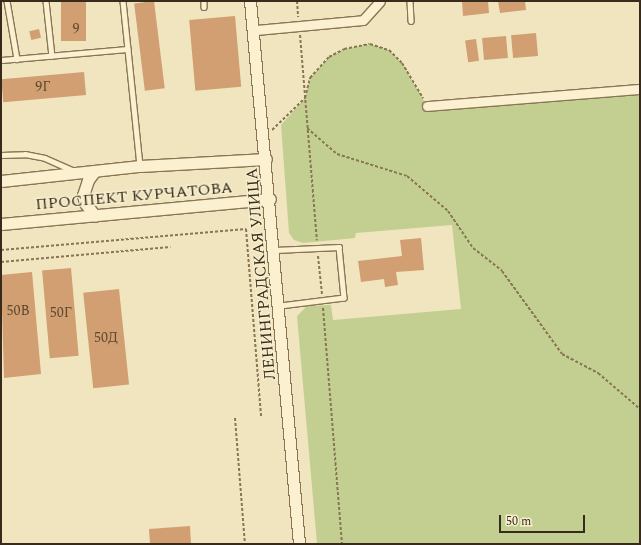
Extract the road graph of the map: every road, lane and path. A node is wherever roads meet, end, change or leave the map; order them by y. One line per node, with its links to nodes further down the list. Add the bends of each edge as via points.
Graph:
1 (7, 1): 16 (lane)
2 (46, 1): 15 (lane)
3 (123, 1): 14 (lane)
4 (204, 1): 10 (lane)
5 (250, 1): 24 (street)
6 (254, 1): 13 (street, ЛЕНИНГРАДСКАЯ УЛИЦА)
7 (297, 1): 12 (path)
8 (380, 1): 12 (street, via 363,20)
9 (410, 1): 11 (lane)
10 (204, 7)
11 (411, 21)
12 (299, 26): 13 (street); 19 (path)
13 (256, 30): 22 (street, ЛЕНИНГРАДСКАЯ УЛИЦА)
14 (128, 49): 15 (lane); 25 (lane)
15 (52, 56): 16 (lane)
16 (17, 59): 17 (lane)
17 (1, 60)
18 (640, 89): 20 (street)
19 (305, 98): 20 (path, via 310,78 329,57 344,49 370,44 390,50 402,63); 21 (path); 22 (path, via 274,130)
20 (427, 106)
21 (307, 128): 33 (path); 39 (path, via 337,154 407,176 442,206 473,248 502,271 562,354 598,373)
22 (264, 131): 24 (street, ЛЕНИНГРАДСКАЯ УЛИЦА)
23 (1, 155): 27 (lane, via 25,154 45,158)
24 (265, 159): 25 (street, ПРОСПЕКТ КУРЧАТОВА); 29 (street, ЛЕНИНГРАДСКАЯ УЛИЦА)
25 (140, 166): 26 (street, ПРОСПЕКТ КУРЧАТОВА)
26 (94, 172): 27 (street, ПРОСПЕКТ КУРЧАТОВА); 30 (street, via 83,195 85,203)
27 (79, 174): 28 (street, ПРОСПЕКТ КУРЧАТОВА)
28 (1, 181)
29 (269, 200): 30 (street, ПРОСПЕКТ КУРЧАТОВА); 35 (street, ЛЕНИНГРАДСКАЯ УЛИЦА); 43 (street)
30 (95, 216): 31 (street, ПРОСПЕКТ КУРЧАТОВА)
31 (1, 224)
32 (170, 247): 36 (path)
33 (318, 248): 35 (lane); 37 (path); 37 (lane, via 339,247 344,298)
34 (1, 250): 40 (path, via 246,229)
35 (275, 250): 38 (street, ЛЕНИНГРАДСКАЯ УЛИЦА)
36 (1, 262)
37 (322, 301): 38 (lane); 44 (path)
38 (281, 306): 43 (street, ЛЕНИНГРАДСКАЯ УЛИЦА)
39 (640, 409)
40 (261, 416)
41 (235, 418): 42 (path)
42 (245, 544)
43 (300, 544)
44 (342, 544)

